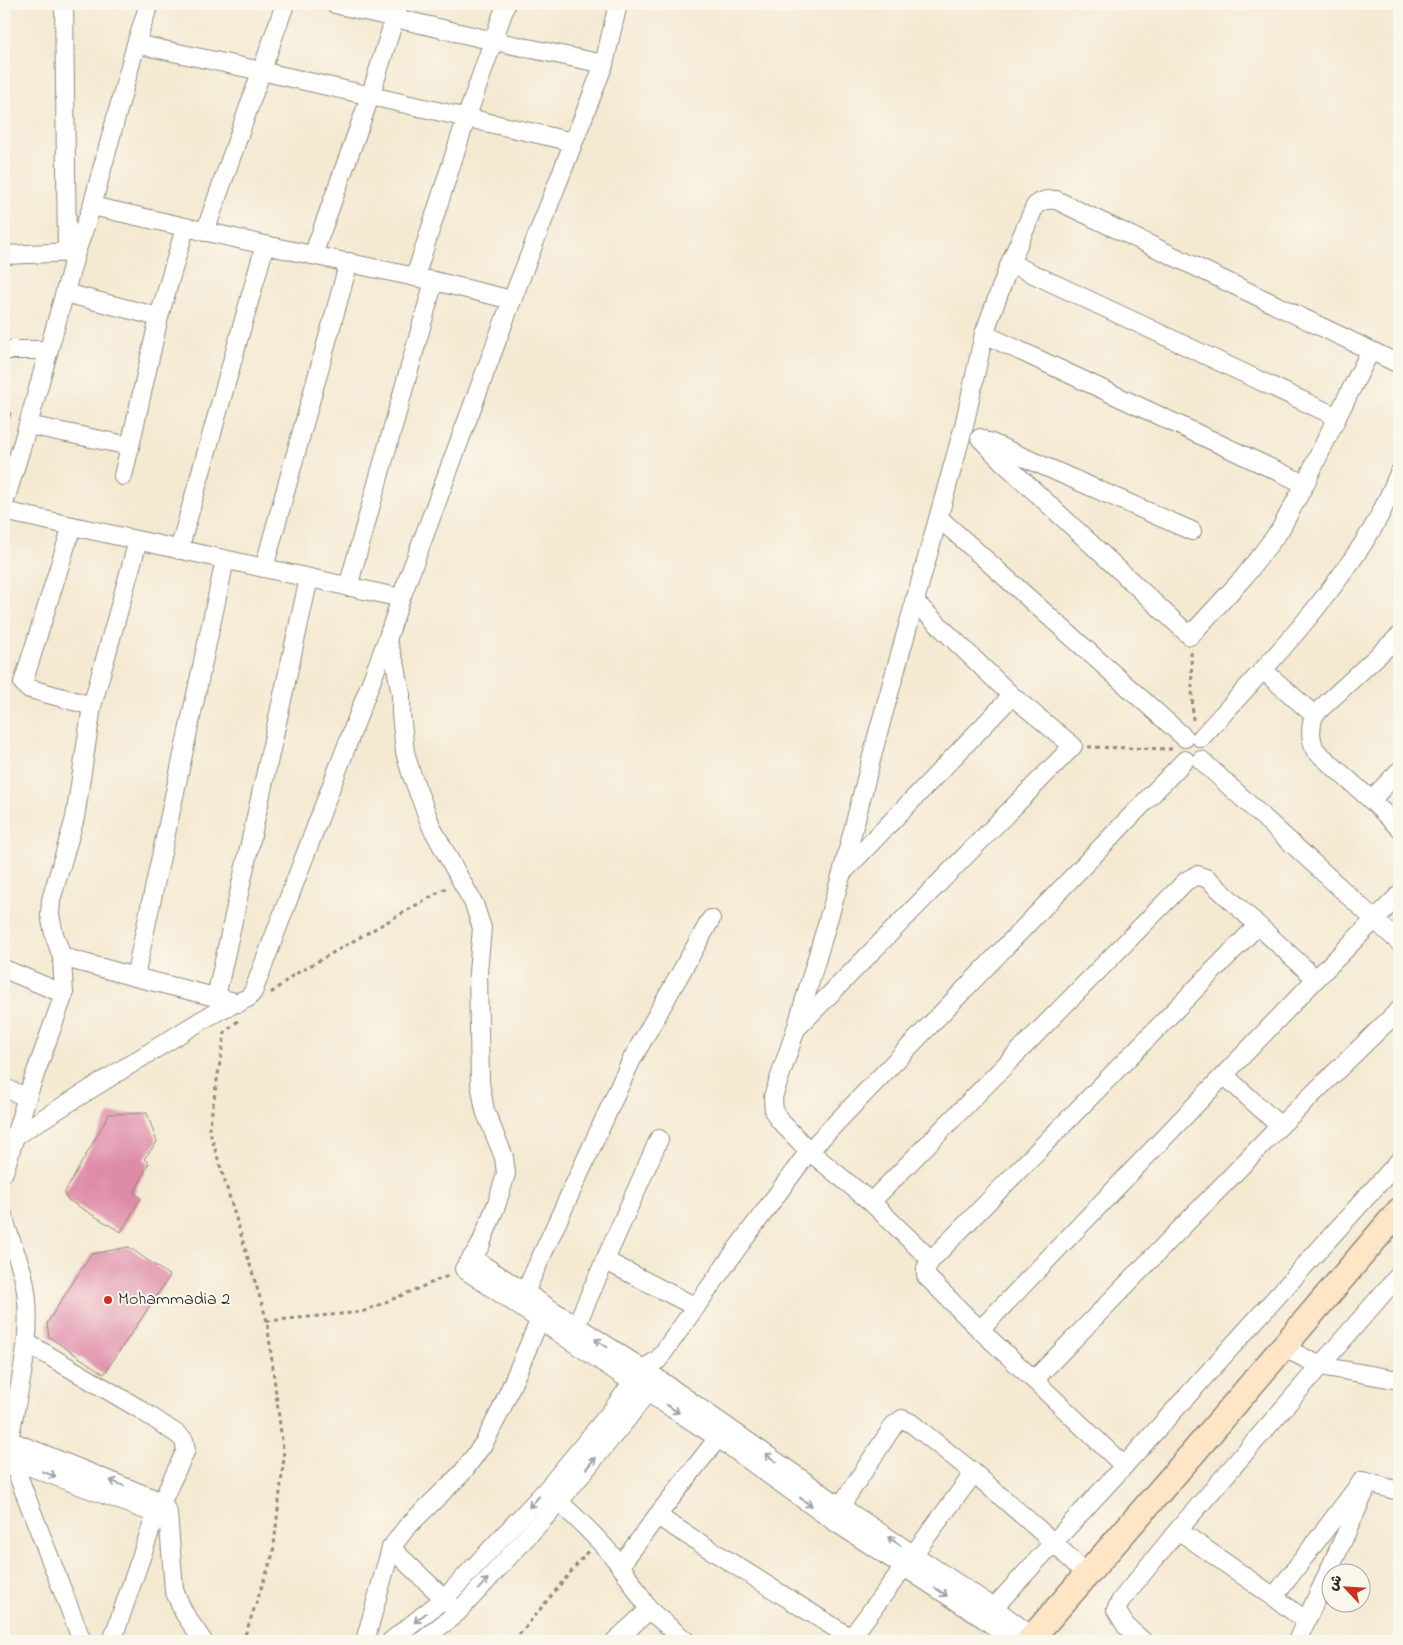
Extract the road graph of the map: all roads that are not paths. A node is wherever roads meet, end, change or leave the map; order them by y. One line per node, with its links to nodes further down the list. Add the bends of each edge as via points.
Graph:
1 (64, 4): 19 (street)
2 (149, 4): 9 (street)
3 (285, 4): 11 (street)
4 (335, 4): 7 (street)
5 (506, 4): 8 (street)
6 (618, 4): 10 (street)
7 (397, 11): 8 (street); 12 (street)
8 (494, 41): 10 (street); 13 (street)
9 (136, 44): 11 (street); 15 (street)
10 (604, 64): 14 (street)
11 (261, 71): 12 (street); 17 (street)
12 (370, 97): 13 (street); 20 (street)
13 (466, 119): 14 (street); 24 (street)
14 (573, 142): 27 (street)
15 (92, 206): 16 (street); 19 (street)
16 (186, 228): 17 (street); 28 (street)
17 (205, 232): 18 (street)
18 (265, 245): 20 (street); 48 (street)
19 (71, 252): 21 (street); 26 (street)
20 (313, 255): 22 (street)
21 (4, 256)
22 (349, 262): 24 (street); 50 (street)
23 (1010, 263): 29 (street); 32 (street, via 1035,206 1041,201 1056,200); 34 (street)
24 (415, 277): 25 (street)
25 (434, 281): 27 (street); 52 (street)
26 (65, 293): 28 (street); 31 (street)
27 (512, 300): 53 (street)
28 (159, 317): 38 (street)
29 (984, 334): 36 (street); 41 (street)
30 (4, 350): 31 (street)
31 (48, 350): 35 (street)
32 (1370, 352): 33 (street); 34 (street)
33 (1399, 364)
34 (1337, 417): 41 (street)
35 (28, 424): 38 (street); 42 (street)
36 (964, 426): 37 (street); 44 (street)
37 (980, 438): 41 (street, via 1190,636 1244,577 1280,530); 46 (street)
38 (130, 446): 40 (street)
39 (1399, 473): 57 (street, via 1372,529 1352,560)
40 (123, 476)
41 (1305, 484)
42 (4, 504)
43 (4, 511): 45 (street)
44 (939, 518): 54 (street); 61 (street)
45 (72, 526): 47 (street); 59 (street, via 23,683 27,688)
46 (1192, 531)
47 (138, 541): 48 (street); 59 (street)
48 (179, 550): 49 (street)
49 (225, 560): 50 (street); 73 (street)
50 (264, 568): 51 (street)
51 (309, 578): 52 (street); 76 (street)
52 (348, 587): 53 (street)
53 (401, 598): 56 (street)
54 (914, 601): 58 (street); 65 (street)
55 (1399, 636): 60 (street)
56 (387, 640): 78 (street, via 253,992); 95 (street, via 402,694 405,752 411,774 432,828 461,879 482,928 478,972 480,1083 485,1111 504,1157 506,1174 480,1246 468,1263)
57 (1262, 670): 60 (street); 61 (street)
58 (1012, 696): 65 (street); 79 (street, via 1073,746)
59 (92, 706): 71 (street, via 75,818 50,908)
60 (1314, 715): 63 (street, via 1311,739 1315,750)
61 (1191, 747): 68 (street); 86 (street)
62 (1399, 771): 63 (street)
63 (1371, 800): 64 (street)
64 (1399, 828)
65 (842, 873): 79 (street)
66 (1399, 895): 68 (street)
67 (711, 919): 95 (street, via 631,1061)
68 (1375, 920): 70 (street); 74 (street)
69 (1257, 926): 74 (street); 89 (street, via 1208,878 1196,875 1186,881); 92 (street)
70 (1399, 942)
71 (62, 957): 73 (street); 75 (street)
72 (4, 969): 75 (street)
73 (135, 977): 76 (street)
74 (1316, 979): 80 (street)
75 (64, 994): 82 (street)
76 (216, 997): 78 (street)
77 (1399, 1010): 83 (street)
78 (239, 1011): 84 (street, via 222,1009 202,1020)
79 (796, 1029): 86 (street, via 774,1097 774,1112)
80 (1224, 1074): 83 (street); 98 (street)
81 (4, 1088): 82 (street)
82 (27, 1097): 84 (street)
83 (1280, 1126): 104 (street)
84 (15, 1136): 88 (street)
85 (660, 1139): 93 (street)
86 (810, 1151): 89 (street); 96 (street)
87 (1399, 1161): 108 (street)
88 (4, 1172)
89 (871, 1202): 92 (street)
90 (1399, 1211): 101 (street)
91 (4, 1217): 100 (street, via 23,1276 28,1305)
92 (931, 1260): 98 (street, via 926,1276)
93 (606, 1261): 96 (street); 99 (street)
94 (1399, 1275): 102 (street)
95 (522, 1299): 97 (street); 99 (street)
96 (696, 1307): 103 (street)
97 (540, 1318): 99 (street); 118 (street, via 484,1443 462,1473 406,1528)
98 (980, 1330): 104 (street)
99 (573, 1333): 103 (street)
100 (27, 1343): 107 (street); 113 (street, via 138,1408 184,1440 186,1450)
101 (1283, 1347): 102 (street); 121 (street)
102 (1320, 1366): 105 (street); 116 (street)
103 (645, 1380): 106 (street); 112 (street, one-way to 103); 123 (street, one-way to 123, via 613,1409 547,1489)
104 (1034, 1380): 108 (street)
105 (1399, 1380)
106 (723, 1432): 114 (street); 115 (street)
107 (7, 1450): 113 (street); 130 (street)
108 (1124, 1466): 117 (street)
109 (974, 1472): 114 (street, via 902,1419 894,1425); 117 (street); 119 (street)
110 (1369, 1483): 111 (street); 122 (street, via 1362,1481); 127 (street)
111 (1399, 1491)
112 (559, 1502): 120 (street, via 598,1538); 125 (street, one-way to 112)
113 (162, 1510): 131 (street); 132 (street, via 174,1590 184,1613)
114 (836, 1513): 119 (street)
115 (657, 1516): 120 (street); 128 (street)
116 (1178, 1530): 122 (street); 138 (street, via 1128,1590 1116,1610 1126,1626)
117 (1053, 1542): 121 (street); 126 (street)
118 (391, 1548): 123 (street); 133 (street)
119 (909, 1561): 126 (street); 128 (street)
120 (620, 1566): 124 (street)
121 (1088, 1576): 129 (street)
122 (1274, 1597): 127 (street)
123 (445, 1598): 125 (street); 134 (street, one-way to 134)
124 (649, 1610): 136 (street); 137 (street)
125 (458, 1612): 135 (street)
126 (988, 1613): 129 (street)
127 (1306, 1621): 139 (street)
128 (852, 1640)
129 (1025, 1640)
130 (82, 1641)
131 (112, 1641)
132 (203, 1641)
133 (364, 1641)
134 (391, 1641)
135 (422, 1641)
136 (615, 1641)
137 (686, 1641)
138 (1143, 1641)
139 (1297, 1641)

